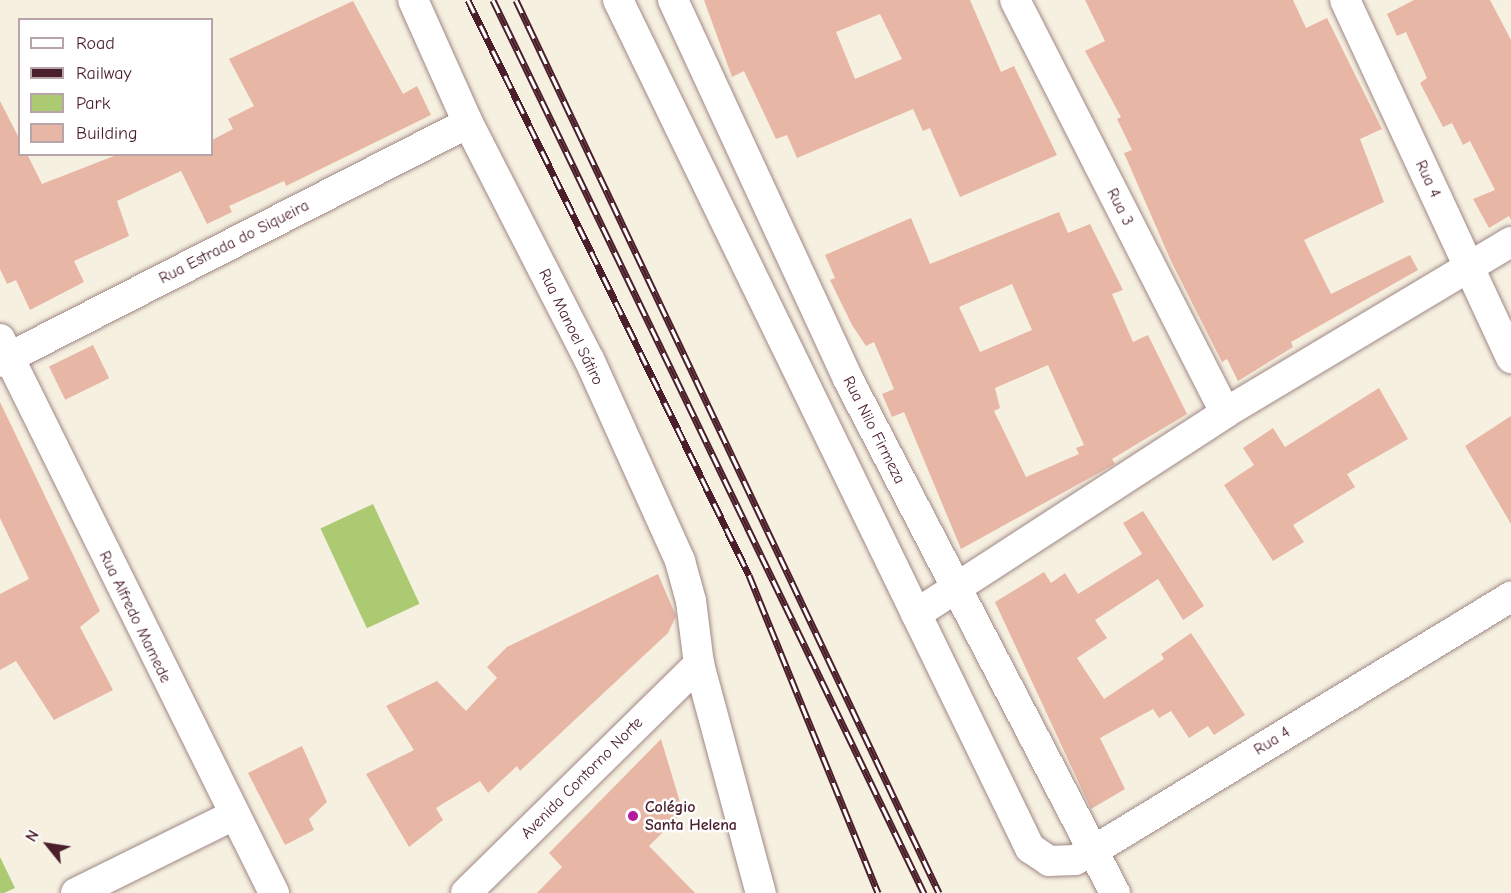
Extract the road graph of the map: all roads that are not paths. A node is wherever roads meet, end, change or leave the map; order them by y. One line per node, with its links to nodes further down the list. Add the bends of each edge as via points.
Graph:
1 (412, 0): 6 (street, Rua Manoel Sátiro)
2 (618, 0): 14 (street)
3 (673, 0): 12 (street, Rua Nilo Firmeza, via 848,379)
4 (1015, 0): 11 (street, Rua 3)
5 (1345, 0): 8 (street, Rua 4)
6 (468, 123): 9 (street, Rua Estrada do Siqueira); 15 (street, Rua Manoel Sátiro, via 589,359 680,561 692,601)
7 (1511, 242): 8 (street)
8 (1469, 267): 10 (street, Rua 4); 11 (street)
9 (3, 353): 16 (street, Rua Alfredo Mamede)
10 (1511, 358)
11 (1225, 413): 12 (street)
12 (955, 590): 14 (street); 17 (street, Rua Nilo Firmeza)
13 (1511, 597): 17 (street, Rua 4)
14 (916, 614): 17 (street, Rua 4, via 1030,848 1049,861 1075,860)
15 (699, 664): 20 (street, Avenida Contorno Norte); 21 (street, Rua Manoel Sátiro)
16 (232, 816): 18 (street); 19 (street, Rua Alfredo Mamede)
17 (1096, 849): 22 (street, Rua Nilo Firmeza)
18 (76, 893)
19 (274, 893)
20 (466, 893)
21 (761, 893)
22 (1115, 893)

